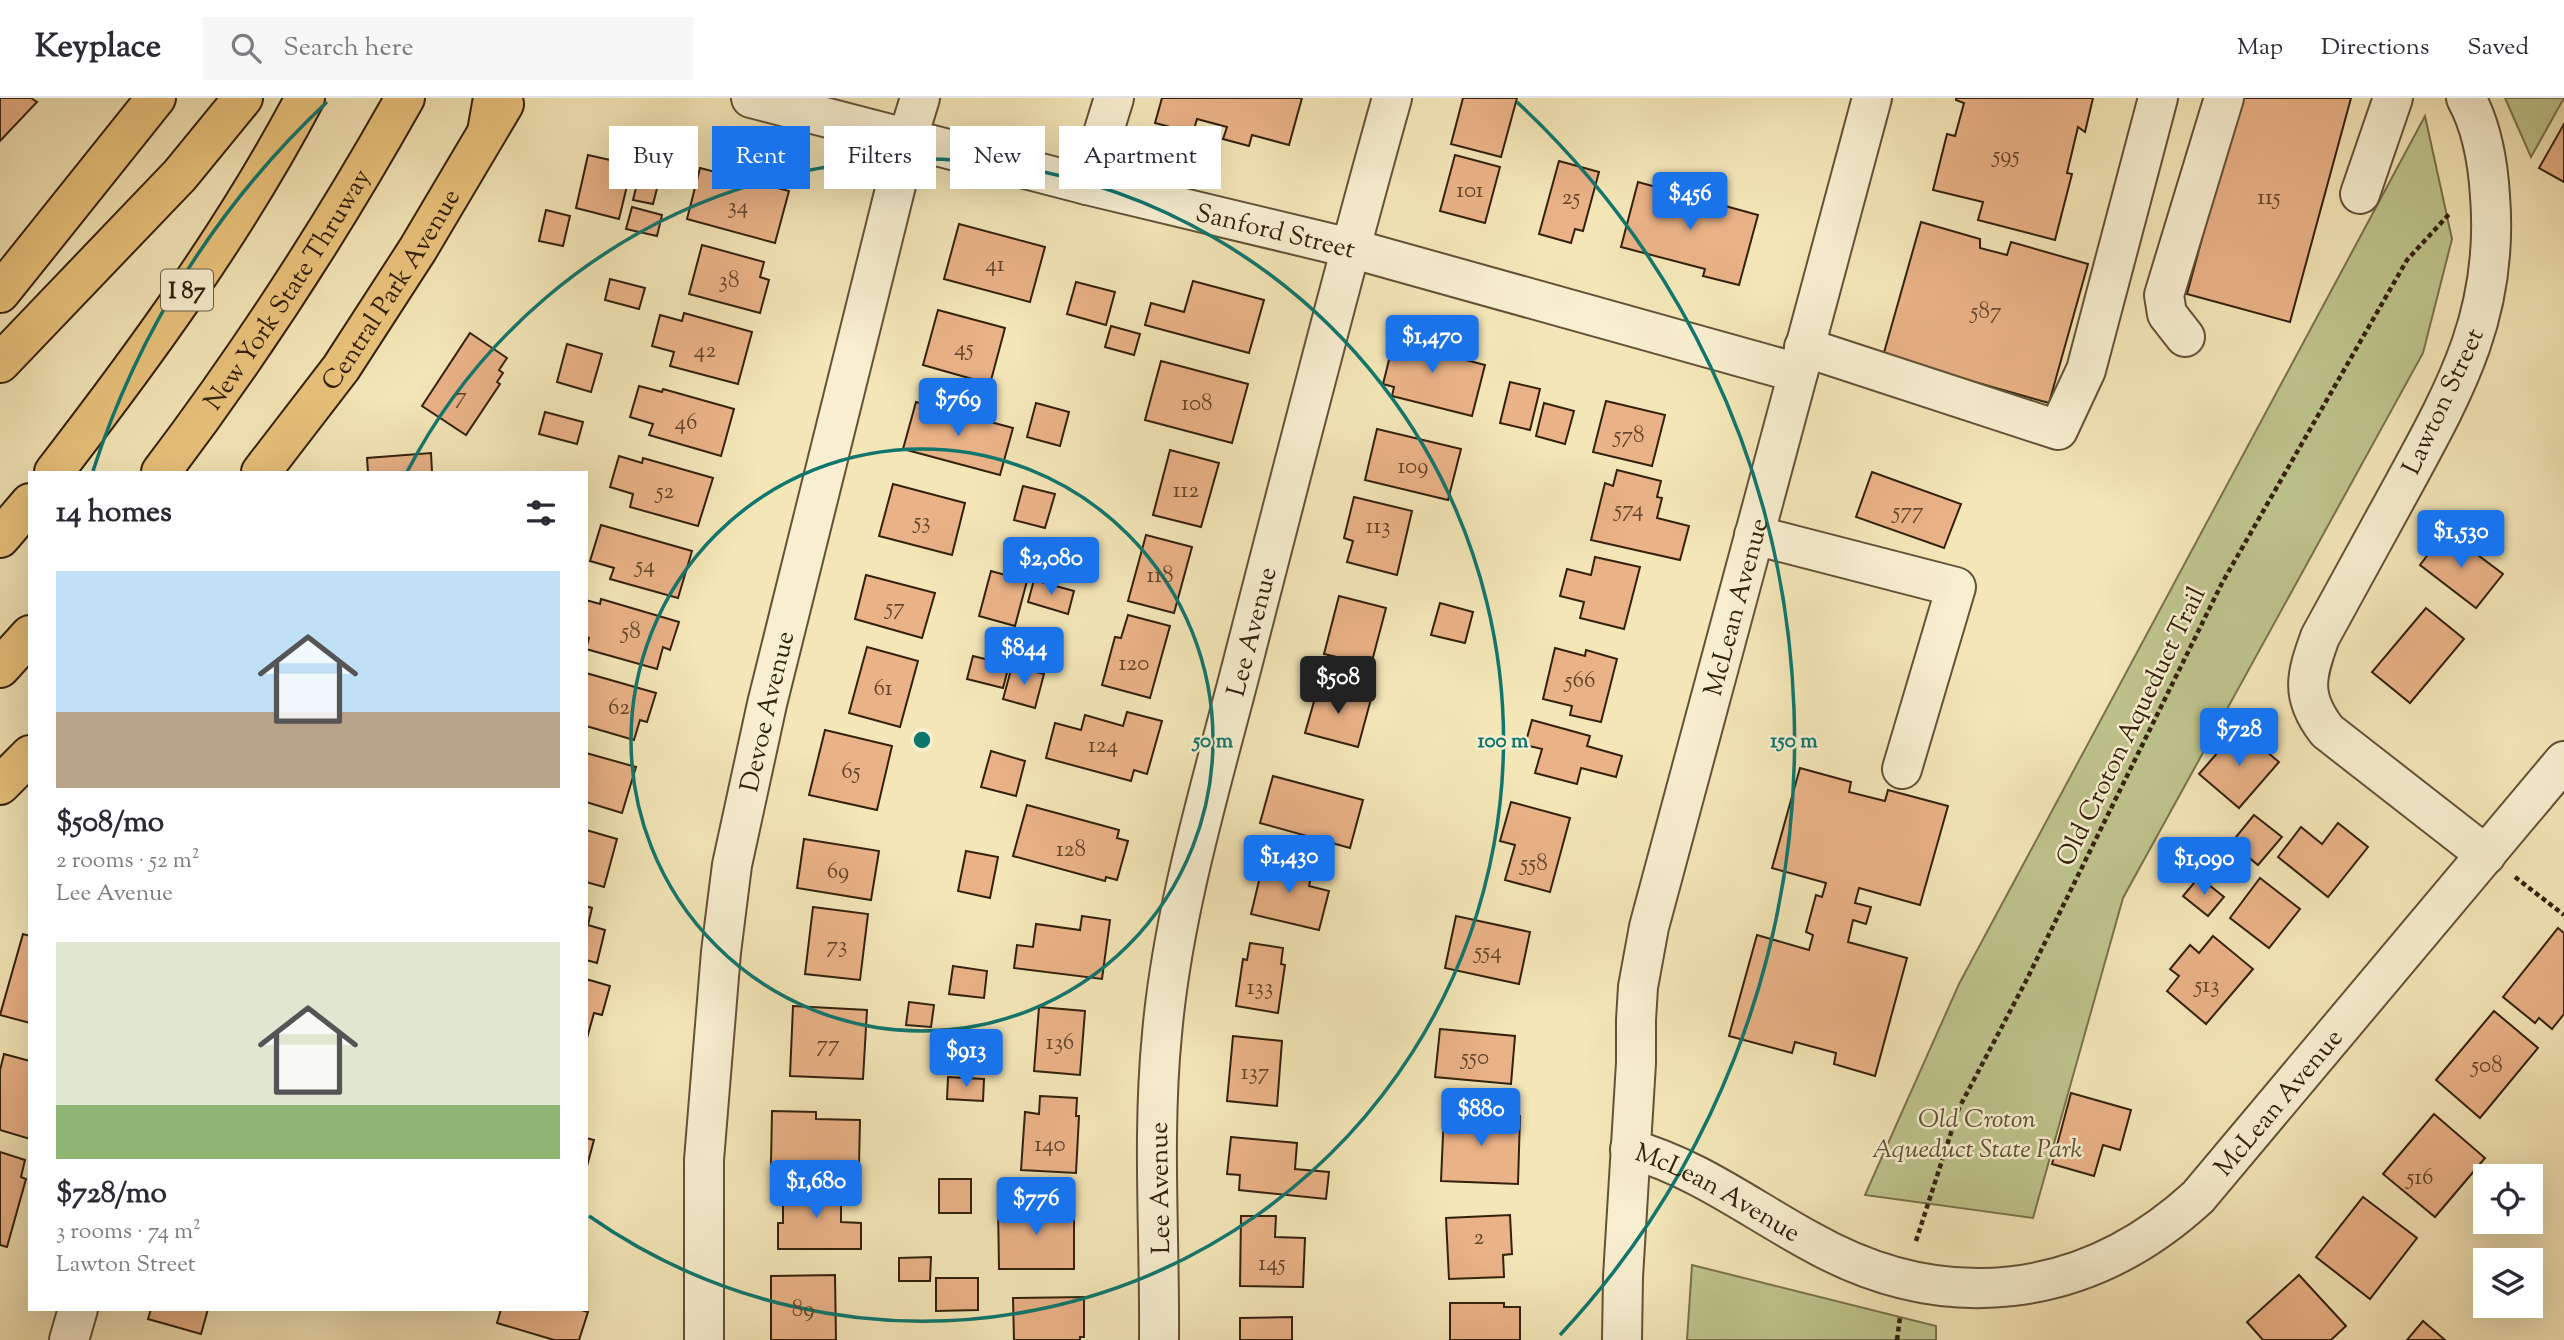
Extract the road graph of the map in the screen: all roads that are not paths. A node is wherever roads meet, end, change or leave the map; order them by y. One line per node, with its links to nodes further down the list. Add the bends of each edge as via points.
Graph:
1 (156, 98): 25 (main road)
2 (243, 98): 28 (main road, via 180,175)
3 (305, 98): 29 (main road, I 87, via 202,269)
4 (405, 98): 30 (main road, New York State Thruway, via 286,296)
5 (507, 98): 15 (main road, Central Park Avenue)
6 (751, 98): 16 (street, Sanford Street)
7 (920, 98): 17 (street, Devoe Avenue)
8 (1114, 98): 18 (street)
9 (1392, 98): 24 (street, Lee Avenue)
10 (1872, 98): 27 (street, McLean Avenue)
11 (2158, 98): 27 (street, Sanford Street, via 2086,370 2058,430)
12 (2224, 98): 26 (street, via 2164,295 2167,314)
13 (2393, 98): 23 (street)
14 (2466, 98): 41 (street, Lawton Street, via 2482,138 2491,210 2489,276 2473,345 2442,413 2320,636 2308,695 2327,731)
15 (490, 115): 31 (main road, Central Park Avenue, via 418,249 348,357)
16 (864, 126)
17 (911, 126)
18 (1105, 126)
19 (936, 145): 20 (street, Sanford Street)
20 (1059, 177)
21 (895, 189): 45 (street, Devoe Avenue, via 767,704 732,865 720,952 704,1160)
22 (1104, 189): 24 (street, Sanford Street)
23 (2360, 194)
24 (1350, 247): 27 (street, Sanford Street); 46 (street, Lee Avenue, via 1206,805 1175,947 1162,1032 1157,1121)
25 (0, 293)
26 (2185, 337)
27 (1801, 360): 33 (street, McLean Avenue)
28 (0, 363)
29 (55, 471)
30 (162, 471)
31 (262, 471)
32 (28, 505): 34 (main road)
33 (1754, 535): 39 (street, via 1956,587); 42 (street, McLean Avenue, via 1645,947 1636,1020)
34 (0, 538)
35 (28, 637): 36 (main road)
36 (0, 668)
37 (28, 757): 40 (main road)
38 (2564, 761): 41 (street, McLean Avenue)
39 (1902, 768)
40 (0, 785)
41 (2486, 855): 42 (street, McLean Avenue, via 2221,1170 2175,1218 2121,1253 2061,1277 2000,1288 1906,1279 1839,1256 1694,1174)
42 (1630, 1149): 47 (street)
43 (77, 1311): 44 (street)
44 (69, 1340)
45 (704, 1340)
46 (1159, 1340)
47 (1622, 1340)

